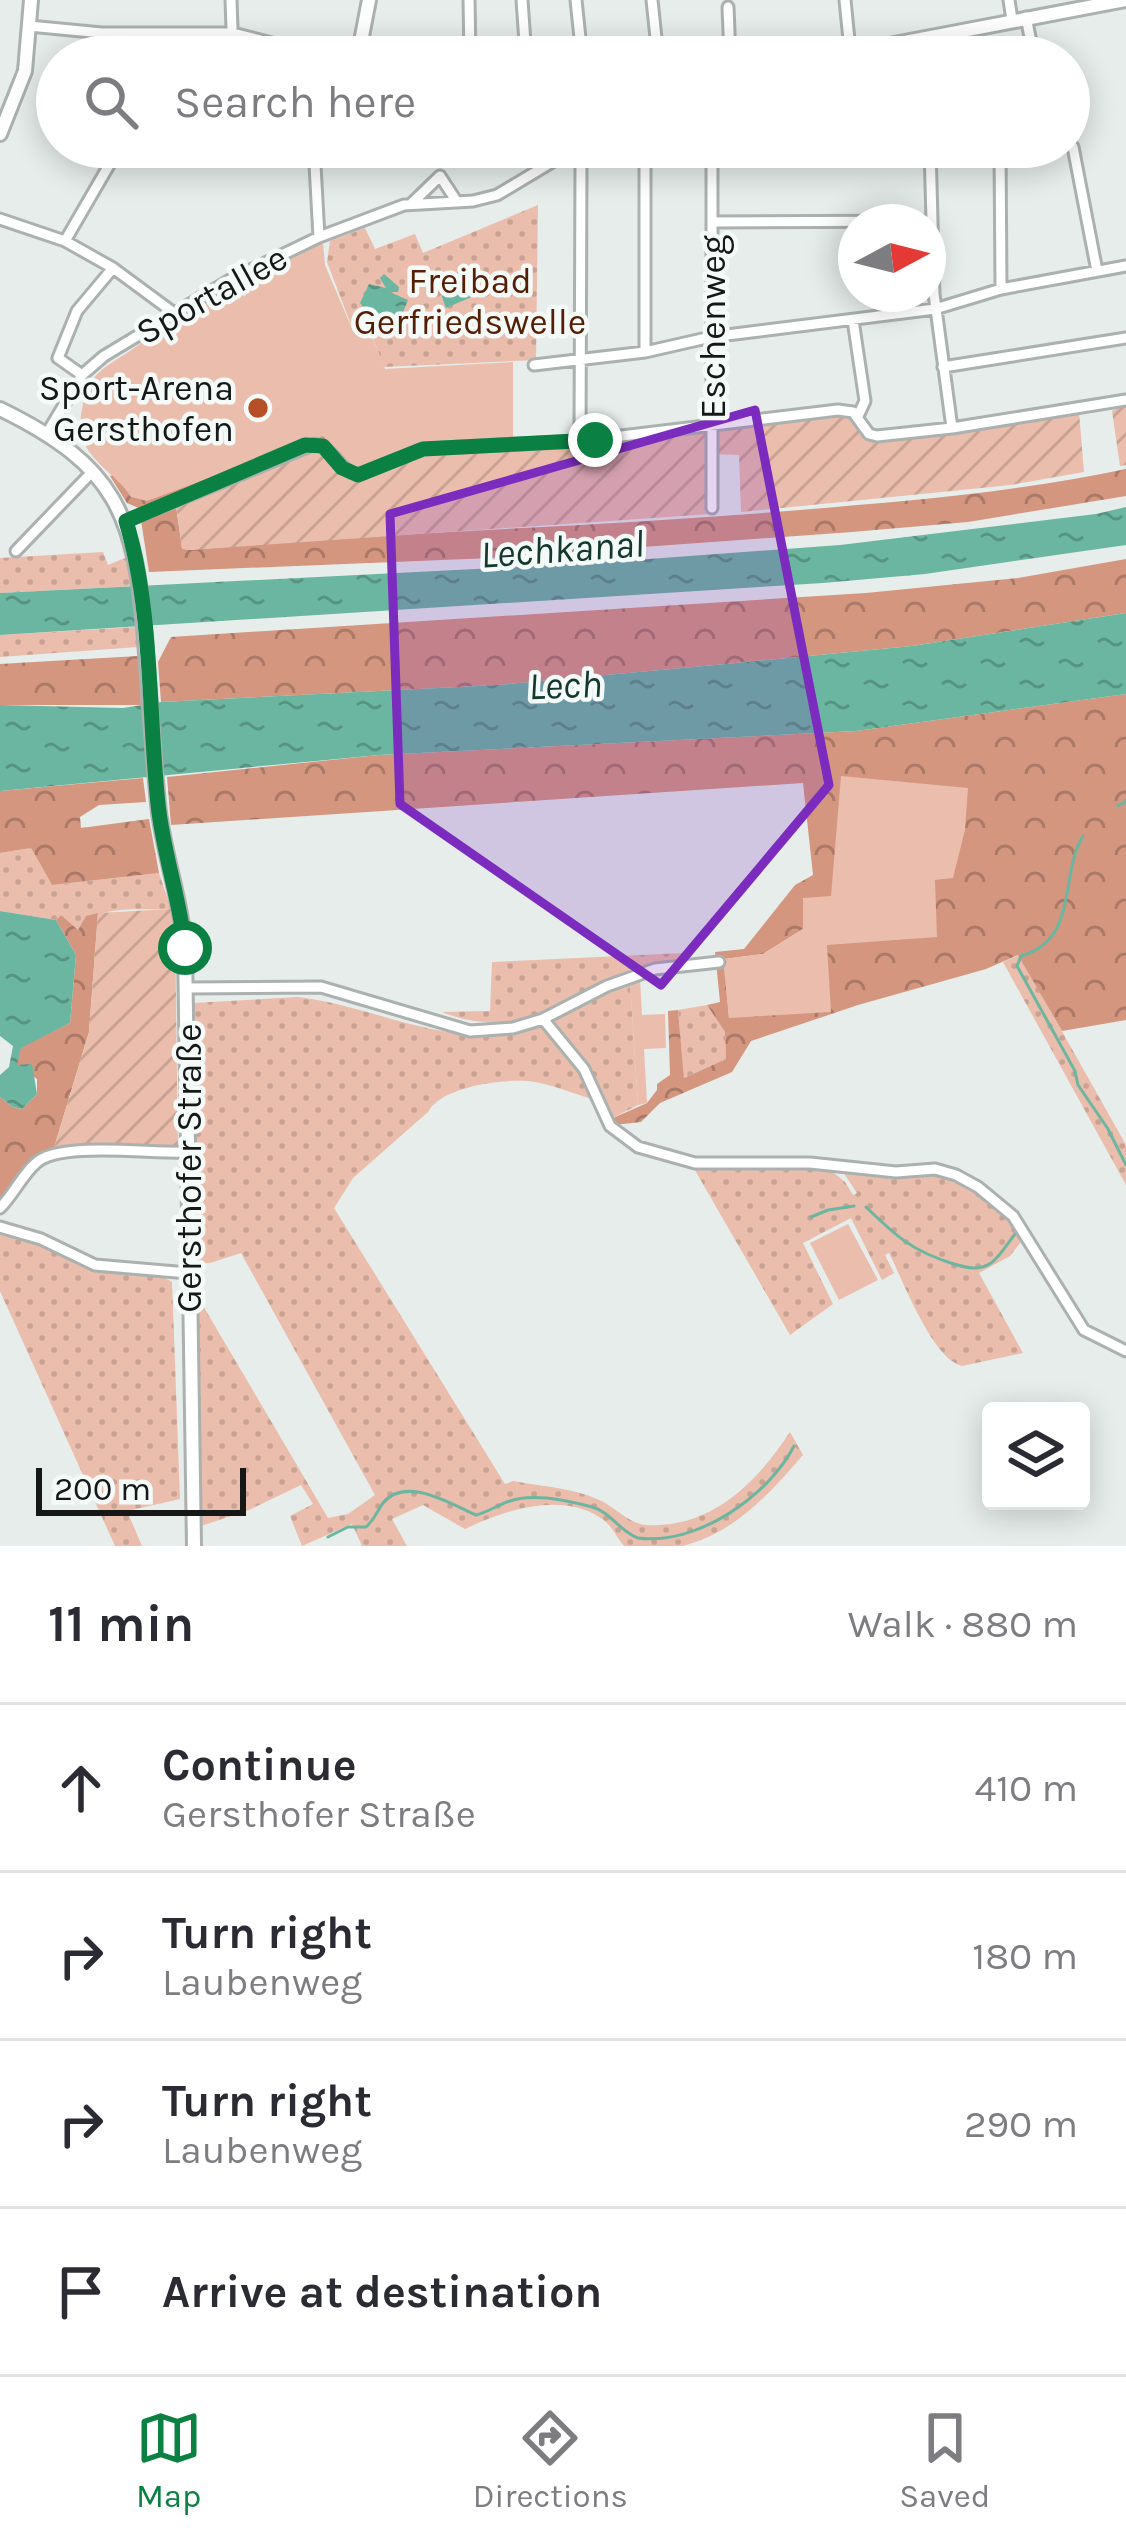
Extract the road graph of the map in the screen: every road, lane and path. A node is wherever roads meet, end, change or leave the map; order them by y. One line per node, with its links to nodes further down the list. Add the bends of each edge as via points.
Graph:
1 (31, 0): 13 (main road)
2 (231, 0): 14 (street)
3 (369, 0): 17 (main road)
4 (469, 0): 18 (street)
5 (522, 0): 19 (street)
6 (576, 0): 20 (street)
7 (652, 0): 21 (street)
8 (845, 0): 23 (street)
9 (1009, 0): 12 (street)
10 (1125, 0): 12 (main road)
11 (728, 8): 22 (street)
12 (1019, 18): 24 (main road); 25 (street)
13 (29, 26): 14 (street); 26 (main road, via 23,79)
14 (232, 33): 15 (street); 16 (street)
15 (232, 36)
16 (244, 36)
17 (362, 36)
18 (470, 36)
19 (525, 36)
20 (580, 36)
21 (656, 36)
22 (729, 36)
23 (845, 36)
24 (930, 36)
25 (1026, 36)
26 (0, 134)
27 (107, 168): 43 (street)
28 (315, 168): 42 (street)
29 (542, 168): 36 (street, Sportallee, via 497,195)
30 (580, 168): 56 (street)
31 (645, 168): 55 (street)
32 (712, 168): 41 (street, Eschenweg)
33 (930, 168): 38 (street)
34 (1000, 168): 47 (street)
35 (1077, 168): 46 (street)
36 (457, 202): 37 (street, Sportallee); 37 (street, Sportallee, via 440,176)
37 (411, 204): 42 (street, Sportallee)
38 (930, 204)
39 (0, 219): 43 (street)
40 (838, 221): 41 (street)
41 (712, 222): 53 (street, Eschenweg)
42 (320, 237): 51 (street, Sportallee)
43 (64, 241): 45 (street)
44 (1126, 266): 46 (street)
45 (113, 268): 51 (street); 59 (street, via 77,311 58,358)
46 (1096, 272): 47 (street)
47 (1001, 289): 48 (street)
48 (946, 306)
49 (913, 312): 52 (street)
50 (935, 312): 58 (street)
51 (174, 313): 59 (street, Sportallee)
52 (853, 320): 53 (street); 62 (street, via 865,401)
53 (711, 337): 55 (street); 63 (street, Eschenweg)
54 (1126, 338): 58 (street)
55 (645, 352): 56 (street)
56 (580, 361): 57 (street); 66 (street)
57 (534, 365)
58 (943, 367): 64 (street)
59 (82, 375): 65 (street, Sportallee)
60 (1126, 400): 64 (street)
61 (0, 410): 65 (main road, Gersthofer Straße)
62 (858, 416): 63 (street, via 838,410); 64 (street, via 872,436)
63 (711, 426): 66 (street); 68 (street, Eschenweg)
64 (952, 428)
65 (47, 433): 67 (main road, Gersthofer Straße)
66 (580, 442): 69 (street, via 423,449 358,475 323,446 305,445)
67 (93, 471): 69 (main road, Gersthofer Straße); 70 (street)
68 (712, 508)
69 (126, 521): 72 (main road, Gersthofer Straße, via 140,577 158,801)
70 (16, 551)
71 (719, 962): 73 (street, via 656,969)
72 (187, 988): 73 (street, via 321,987 470,1031); 74 (main road, Gersthofer Straße)
73 (543, 1019): 78 (street, via 584,1069 610,1126 638,1148 695,1162 935,1169 978,1187 1013,1216 1084,1330)
74 (187, 1152): 75 (street, via 52,1152); 77 (main road, Gersthofer Straße)
75 (0, 1208)
76 (0, 1227): 77 (street, via 95,1265)
77 (188, 1273): 79 (main road, Gersthofer Straße)
78 (1126, 1351)
79 (194, 1546)

